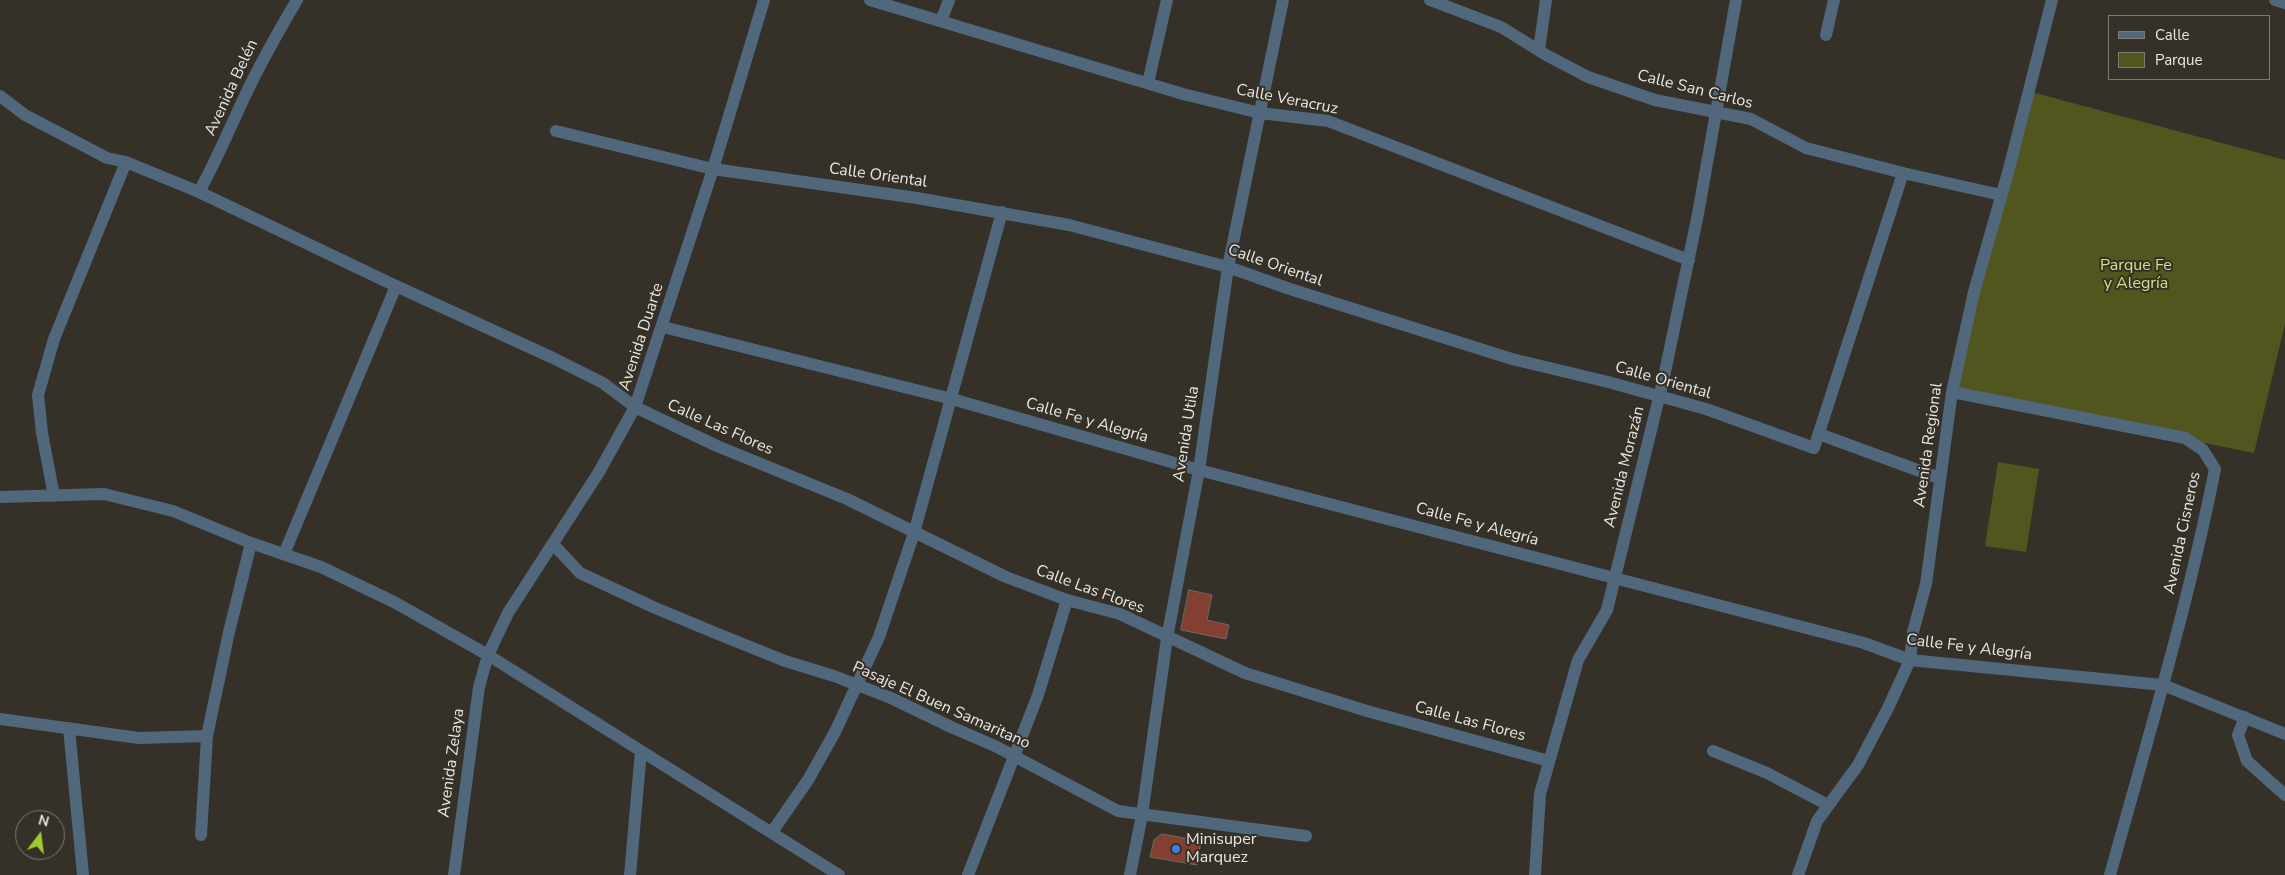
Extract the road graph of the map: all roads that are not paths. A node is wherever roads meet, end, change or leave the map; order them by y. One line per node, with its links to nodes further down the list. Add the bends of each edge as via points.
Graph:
1 (297, 0): 25 (street, Avenida Belén, via 270,46)
2 (764, 0): 23 (street, Avenida Duarte)
3 (870, 0): 14 (street, Calle Veracruz)
4 (949, 0): 14 (street)
5 (1167, 0): 17 (street)
6 (1283, 0): 20 (street, Avenida Utila)
7 (1430, 0): 16 (street, Calle San Carlos, via 1501,27)
8 (1546, 0): 16 (street)
9 (1736, 0): 19 (street, Avenida Morazán)
10 (1834, 0): 15 (street)
11 (2052, 0): 26 (street, Avenida Regional)
12 (2275, 0): 13 (street)
13 (2285, 3)
14 (940, 21): 17 (street, Calle Veracruz)
15 (1826, 35)
16 (1538, 50): 19 (street, Calle San Carlos, via 1588,77 1656,100)
17 (1148, 84): 20 (street, Calle Veracruz)
18 (0, 96): 22 (street, Calle Las Flores, via 25,115 107,158)
19 (1717, 112): 24 (street, Calle San Carlos, via 1751,119 1806,148); 28 (street, Avenida Morazán)
20 (1260, 113): 28 (street, Calle Veracruz, via 1328,121); 29 (street, Avenida Utila)
21 (556, 131): 23 (street, Calle Oriental)
22 (126, 162): 25 (street, Calle Las Flores); 39 (street, via 54,339 38,395)
23 (713, 170): 27 (street, Calle Oriental); 31 (street, Avenida Duarte)
24 (1903, 173): 26 (street, Calle San Carlos); 36 (street)
25 (199, 192): 30 (street, Calle Las Flores)
26 (2001, 195): 32 (street, Avenida Regional, via 1974,292)
27 (1002, 212): 29 (street, Calle Oriental, via 1069,225); 34 (street)
28 (1689, 260): 33 (street, Avenida Morazán)
29 (1228, 267): 33 (street, Calle Oriental, via 1512,359); 37 (street, Avenida Utila)
30 (396, 286): 35 (street, Calle Las Flores, via 603,383); 44 (street)
31 (663, 327): 34 (street, Calle Fe y Alegría); 35 (street, Avenida Duarte)
32 (1952, 392): 38 (street, Avenida Regional); 51 (street, Avenida Cisneros, via 2185,438 2203,450 2215,469 2204,527)
33 (1659, 396): 36 (street, Calle Oriental, via 1706,409 1814,448); 45 (street, Avenida Morazán)
34 (952, 399): 37 (street, Calle Fe y Alegría); 41 (street)
35 (635, 407): 41 (street, Calle Las Flores, via 718,446 847,499); 43 (street, Avenida Duarte)
36 (1819, 434): 38 (street)
37 (1199, 470): 45 (street, Calle Fe y Alegría); 47 (street, Avenida Utila)
38 (1939, 478): 49 (street, Avenida Regional, via 1926,584 1913,632)
39 (54, 496): 40 (street); 42 (street, via 104,494 173,511)
40 (0, 497)
41 (914, 533): 46 (street, Calle Las Flores, via 1006,577); 50 (street, via 879,637)
42 (251, 543): 44 (street); 56 (street)
43 (553, 544): 48 (street, Avenida Duarte, via 508,613); 50 (street, Pasaje El Buen Samaritano, via 580,573 637,600 785,661)
44 (284, 554): 48 (street, via 321,567 394,602)
45 (1615, 577): 49 (street, Calle Fe y Alegría, via 1864,643); 60 (street, Avenida Morazán, via 1606,610 1578,660)
46 (1067, 600): 47 (street, Calle Las Flores, via 1120,614); 59 (street, via 1038,695)
47 (1167, 638): 60 (street, Calle Las Flores, via 1245,673 1367,711); 63 (street, Avenida Utila)
48 (488, 655): 57 (street); 68 (street, Avenida Zelaya, via 479,687)
49 (1910, 660): 51 (street, Calle Fe y Alegría); 62 (street, Avenida Regional, via 1858,765)
50 (856, 684): 59 (street, Pasaje El Buen Samaritano); 64 (street, via 835,732 808,780)
51 (2163, 685): 52 (street, Calle Fe y Alegría); 75 (street, Avenida Cisneros)
52 (2245, 717): 55 (street, Calle Fe y Alegría); 61 (street, via 2238,735 2247,761)
53 (0, 719): 54 (street)
54 (69, 728): 56 (street, via 139,738); 67 (street)
55 (2285, 734)
56 (207, 736): 65 (street)
57 (641, 751): 64 (street); 69 (street)
58 (1713, 751): 62 (street, via 1767,773)
59 (1015, 756): 63 (street, Pasaje El Buen Samaritano, via 1118,811); 71 (street)
60 (1549, 760): 73 (street, Avenida Morazán, via 1540,794)
61 (2285, 795)
62 (1828, 805): 74 (street, Avenida Regional, via 1817,821)
63 (1142, 815): 66 (street, Pasaje El Buen Samaritano); 72 (street, Avenida Utila)
64 (772, 832): 70 (street)
65 (201, 835)
66 (1306, 836)
67 (83, 875)
68 (454, 875)
69 (630, 875)
70 (839, 875)
71 (968, 875)
72 (1130, 875)
73 (1535, 875)
74 (1798, 875)
75 (2110, 875)

